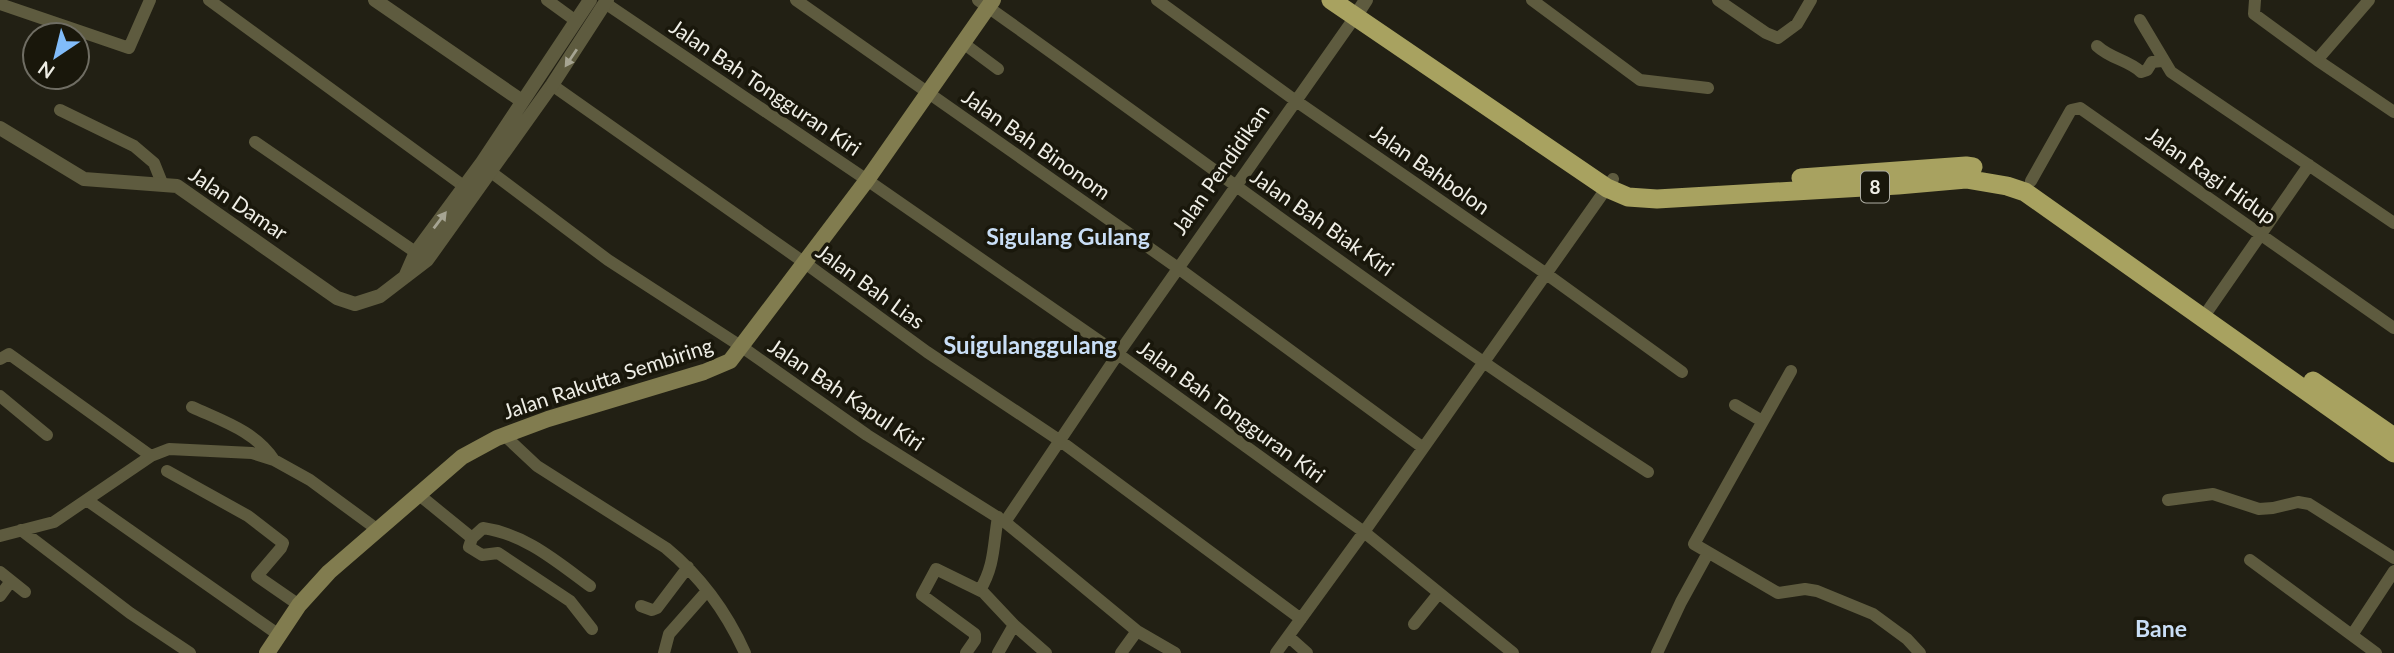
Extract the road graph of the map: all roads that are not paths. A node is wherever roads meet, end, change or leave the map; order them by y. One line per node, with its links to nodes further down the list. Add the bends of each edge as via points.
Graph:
1 (150, 0): 16 (street, via 129,48)
2 (209, 0): 41 (street)
3 (375, 0): 29 (street)
4 (547, 0): 19 (street)
5 (590, 0): 19 (street, Jalan Damar)
6 (796, 0): 27 (street, Jalan Bah Binonom)
7 (1157, 0): 28 (street, Jalan Bahbolon)
8 (1331, 0): 17 (highway, 8)
9 (1532, 0): 26 (street, via 1640,80)
10 (1718, 0): 11 (street, via 1772,37 1782,37 1800,20)
11 (1811, 0)
12 (2255, 0): 23 (street, via 2254,14)
13 (2369, 0): 23 (street)
14 (606, 2): 25 (street, Jalan Damar, one-way to 25); 36 (street, Jalan Bah Tongguran Kiri)
15 (986, 2): 20 (main road, Jalan Rakutta Sembiring); 40 (street, Jalan Bah Biak Kiri)
16 (0, 4)
17 (1359, 6): 28 (street, Jalan Pendidikan); 39 (highway, 8)
18 (2140, 20): 22 (street)
19 (576, 21): 29 (street, Jalan Damar)
20 (963, 43): 24 (street); 27 (main road, Jalan Rakutta Sembiring)
21 (2097, 46): 22 (street, via 2141,72 2152,62)
22 (2162, 61): 34 (street, via 2171,72)
23 (2317, 61): 31 (street)
24 (998, 69)
25 (552, 85): 35 (street, Jalan Damar); 45 (street, Jalan Bah Lias)
26 (1708, 88)
27 (927, 93): 36 (main road, Jalan Rakutta Sembiring); 46 (street, Jalan Bah Binonom)
28 (1296, 101): 40 (street, Jalan Pendidikan); 47 (street, Jalan Bahbolon)
29 (522, 102): 41 (street, Jalan Damar)
30 (60, 110): 38 (street, via 134,146 154,163)
31 (2394, 112)
32 (0, 128): 38 (street, Jalan Damar, via 84,180)
33 (254, 142): 44 (street)
34 (2309, 165): 42 (street); 43 (street)
35 (491, 172): 44 (street, Jalan Damar); 50 (street, Jalan Bah Kapul Kiri, via 608,260)
36 (867, 180): 45 (main road, Jalan Rakutta Sembiring); 51 (street, Jalan Bah Tongguran Kiri)
37 (2031, 181): 39 (highway, 8, via 1966,166 1657,188); 43 (street, Jalan Ragi Hidup, via 2071,110 2080,108); 48 (highway, 8)
38 (162, 183): 44 (street, Jalan Damar, via 177,186 337,298 355,304 380,296 404,278)
39 (1610, 183): 47 (street); 65 (highway, 8, via 1628,197 1657,199 1966,179 2007,186 2035,198)
40 (1234, 186): 46 (street, Jalan Pendidikan); 53 (street, Jalan Bah Biak Kiri)
41 (465, 187): 44 (street, Jalan Damar, one-way to 41)
42 (2394, 223)
43 (2260, 234): 48 (street); 49 (street, Jalan Ragi Hidup)
44 (421, 256)
45 (805, 263): 50 (main road, Jalan Rakutta Sembiring); 63 (street, Jalan Bah Lias)
46 (1178, 268): 51 (street, Jalan Pendidikan); 64 (street, Jalan Bah Binonom)
47 (1545, 273): 53 (street); 55 (street, Jalan Bahbolon)
48 (2209, 309): 62 (highway, 8)
49 (2394, 328)
50 (742, 347): 61 (main road, Jalan Rakutta Sembiring, via 730,361 704,372); 73 (street, Jalan Bah Kapul Kiri, via 867,435)
51 (1118, 354): 63 (street, Jalan Pendidikan); 76 (street, Jalan Bah Tongguran Kiri)
52 (0, 359): 66 (street, via 9,354)
53 (1483, 360): 64 (street); 69 (street, Jalan Bah Biak Kiri)
54 (1791, 371): 59 (street)
55 (1682, 372)
56 (0, 397): 60 (street)
57 (1735, 405): 59 (street)
58 (192, 407): 67 (street, via 253,436)
59 (1762, 421): 79 (street, via 1694,542)
60 (47, 435)
61 (504, 435): 70 (main road, Jalan Rakutta Sembiring, via 462,457); 82 (street, via 537,466 666,548)
62 (2394, 437)
63 (1059, 440): 73 (street, Jalan Pendidikan); 94 (street, Jalan Bah Lias)
64 (1422, 447): 76 (street)
65 (2394, 453)
66 (151, 456): 67 (street, via 169,449 252,453); 72 (street)
67 (274, 460): 75 (street, via 310,480)
68 (167, 471): 92 (street, via 248,516 283,543 257,576)
69 (1648, 472)
70 (418, 494): 75 (main road, Jalan Rakutta Sembiring); 78 (street)
71 (2168, 500): 80 (street, via 2213,494 2259,509 2309,504)
72 (88, 501): 74 (street, via 54,522); 99 (street)
73 (1002, 520): 87 (street, via 988,577); 98 (street, Jalan Bah Kapul Kiri)
74 (21, 530): 77 (street); 102 (street)
75 (378, 530): 92 (main road, Jalan Rakutta Sembiring)
76 (1364, 532): 90 (street, Jalan Bah Tongguran Kiri); 94 (street)
77 (2, 533)
78 (472, 538): 86 (street, via 483,528 512,535); 97 (street, via 469,547 483,555 498,553 575,604)
79 (1708, 553): 114 (street); 115 (street, via 1778,593 1816,591 1873,614)
80 (2394, 558)
81 (2250, 560): 100 (street)
82 (688, 567): 88 (street); 93 (street, via 655,610)
83 (2394, 570): 100 (street)
84 (0, 572): 85 (street)
85 (11, 581): 89 (street); 91 (street)
86 (590, 586)
87 (980, 590): 96 (street); 106 (street, via 937,568 922,592 975,634)
88 (707, 591): 104 (street, via 669,634); 105 (street)
89 (25, 592)
90 (1439, 593): 95 (street); 113 (street, Jalan Bah Tongguran Kiri)
91 (0, 596)
92 (299, 605): 99 (main road, Jalan Rakutta Sembiring)
93 (641, 606)
94 (1301, 619): 101 (street)
95 (1414, 624)
96 (1014, 625): 107 (street); 108 (street)
97 (592, 629)
98 (1137, 631): 109 (street); 110 (street, Jalan Bah Kapul Kiri)
99 (279, 635): 103 (main road, Jalan Rakutta Sembiring)
100 (2352, 635): 116 (street)
101 (1289, 637): 111 (street); 112 (street)
102 (190, 653)
103 (267, 653)
104 (664, 653)
105 (745, 653)
106 (966, 653)
107 (998, 653)
108 (1046, 653)
109 (1121, 653)
110 (1175, 653)
111 (1276, 653)
112 (1307, 653)
113 (1513, 653)
114 (1657, 653)
115 (1920, 653)
116 (2376, 653)

